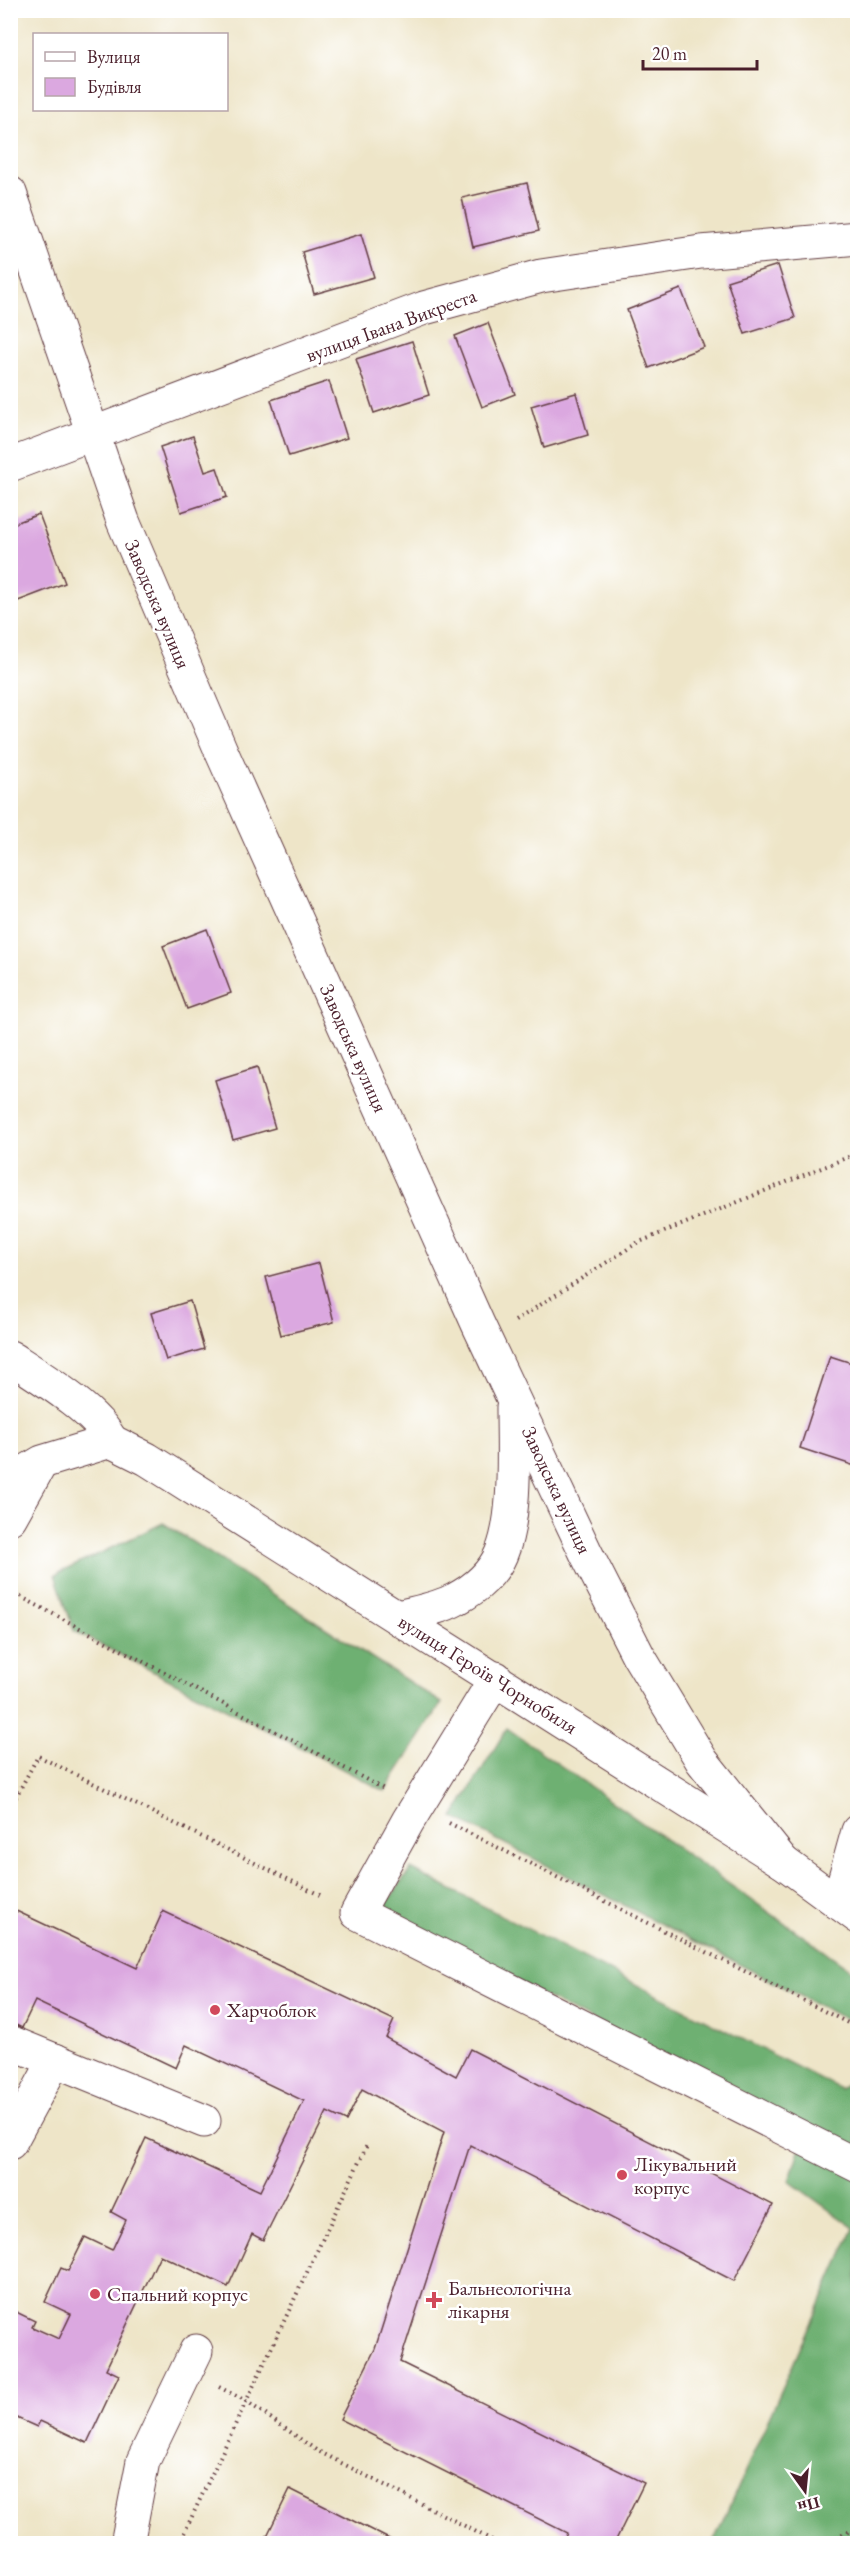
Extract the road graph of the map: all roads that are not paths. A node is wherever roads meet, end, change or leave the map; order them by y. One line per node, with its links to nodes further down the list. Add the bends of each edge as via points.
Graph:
1 (10, 192): 3 (street, Заводська вулиця)
2 (858, 238): 3 (street, вулиця Івана Викреста, via 700,252 541,276 424,308)
3 (93, 435): 4 (street, вулиця Івана Викреста); 6 (street, Заводська вулиця, via 123,521 222,753)
4 (10, 465)
5 (10, 1357): 7 (street, via 55,1386 106,1431)
6 (513, 1399): 11 (street, via 512,1483 501,1555 485,1578 453,1601); 14 (street, Заводська вулиця, via 638,1655 702,1761)
7 (111, 1441): 8 (street); 11 (street, вулиця Героїв Чорнобиля, via 147,1459)
8 (42, 1462): 9 (street); 10 (street)
9 (10, 1481)
10 (10, 1518)
11 (398, 1617): 12 (street, вулиця Героїв Чорнобиля)
12 (496, 1678): 14 (street, вулиця Героїв Чорнобиля); 20 (street, via 357,1913)
13 (858, 1831): 15 (street)
14 (783, 1862): 15 (street, вулиця Героїв Чорнобиля)
15 (848, 1910)
16 (10, 2042): 17 (street)
17 (55, 2060): 18 (street); 19 (street)
18 (204, 2121)
19 (10, 2143)
20 (858, 2166)
21 (191, 2361): 22 (street, via 143,2461)
22 (128, 2544)

